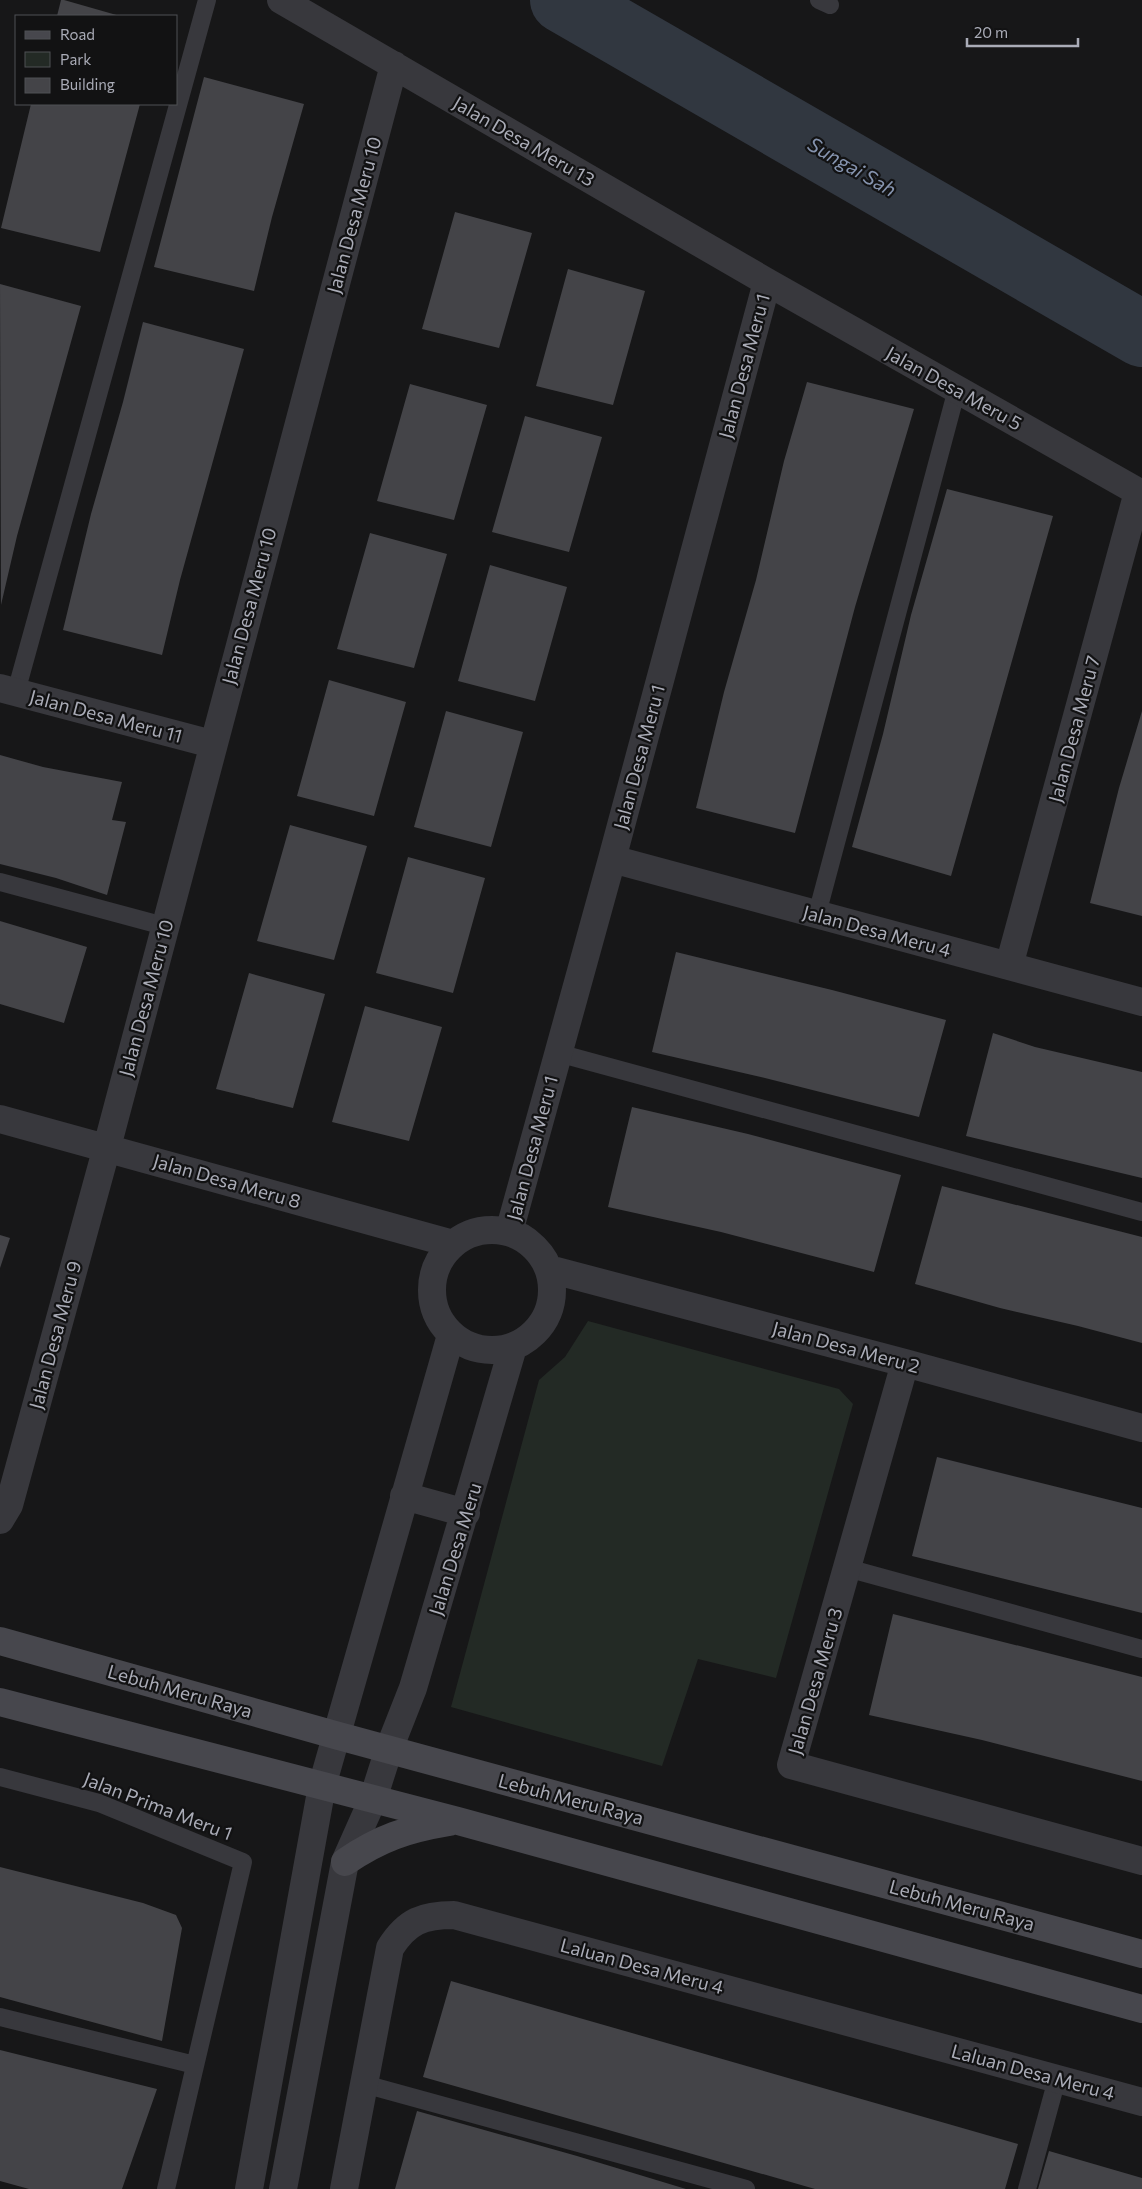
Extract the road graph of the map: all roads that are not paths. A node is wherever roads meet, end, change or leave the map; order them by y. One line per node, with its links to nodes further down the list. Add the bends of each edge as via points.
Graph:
1 (207, 0): 4 (lane)
2 (281, 0): 3 (street, Jalan Desa Meru 13)
3 (394, 65): 6 (street, Jalan Desa Meru 13); 10 (street, Jalan Desa Meru 10)
4 (178, 101)
5 (177, 105): 9 (lane)
6 (767, 282): 7 (street, Jalan Desa Meru 5); 11 (street, Jalan Desa Meru 1)
7 (958, 390): 8 (street, Jalan Desa Meru 5); 13 (lane)
8 (1140, 493): 15 (street, Jalan Desa Meru 7)
9 (8, 690): 10 (street, Jalan Desa Meru 11)
10 (212, 744): 14 (street, Jalan Desa Meru 10)
11 (612, 859): 13 (street, Jalan Desa Meru 4); 17 (street, Jalan Desa Meru 1)
12 (0, 882): 14 (lane)
13 (817, 914): 15 (street, Jalan Desa Meru 4)
14 (164, 926): 19 (street, Jalan Desa Meru 10)
15 (1009, 966): 16 (street, Jalan Desa Meru 4)
16 (1142, 1002)
17 (558, 1052): 20 (lane); 21 (street, Jalan Desa Meru 1)
18 (0, 1119): 19 (street, Jalan Desa Meru 8)
19 (106, 1148): 22 (street, Jalan Desa Meru 8); 30 (street, Jalan Desa Meru 9, via 9,1506)
20 (1142, 1212)
21 (509, 1232): 22 (street, via 489,1229 470,1234); 23 (street, via 540,1252)
22 (453, 1244): 24 (street, via 434,1272 431,1289 433,1306)
23 (549, 1269): 25 (street, via 553,1287 550,1306 530,1337); 26 (street, Jalan Desa Meru 2)
24 (450, 1335): 25 (street, via 480,1350); 28 (street)
25 (513, 1347): 29 (street, Jalan Desa Meru)
26 (905, 1363): 27 (street, Jalan Desa Meru 2); 31 (street, Jalan Desa Meru 3)
27 (1142, 1428)
28 (404, 1496): 29 (street); 35 (street)
29 (466, 1513): 36 (street, Jalan Desa Meru, via 414,1688)
30 (0, 1520)
31 (847, 1568): 33 (lane); 42 (street, Jalan Desa Meru 3, via 791,1765)
32 (0, 1641): 35 (main road, Lebuh Meru Raya)
33 (1142, 1649)
34 (0, 1702): 38 (main road)
35 (335, 1735): 36 (main road, Lebuh Meru Raya); 38 (street)
36 (389, 1749): 39 (street, Jalan Desa Meru); 43 (main road, Lebuh Meru Raya)
37 (0, 1777): 46 (lane, Jalan Prima Meru 1, via 99,1803 242,1862)
38 (322, 1786): 39 (main road); 51 (street)
39 (373, 1799): 40 (main road); 41 (street, Jalan Desa Meru)
40 (458, 1821): 41 (main road, via 392,1835); 44 (main road)
41 (345, 1862): 52 (street, Jalan Desa Meru)
42 (1142, 1862)
43 (1142, 1954)
44 (1142, 2009)
45 (0, 2017): 46 (lane)
46 (195, 2065): 50 (lane)
47 (1057, 2079): 48 (street, Laluan Desa Meru 4, via 454,1914 433,1915 415,1922 400,1932 390,1948); 49 (street, Laluan Desa Meru 4); 55 (lane)
48 (364, 2084): 53 (street, Laluan Desa Meru 4); 54 (lane)
49 (1142, 2102)
50 (166, 2189)
51 (249, 2189)
52 (283, 2189)
53 (344, 2189)
54 (746, 2189)
55 (1027, 2189)

